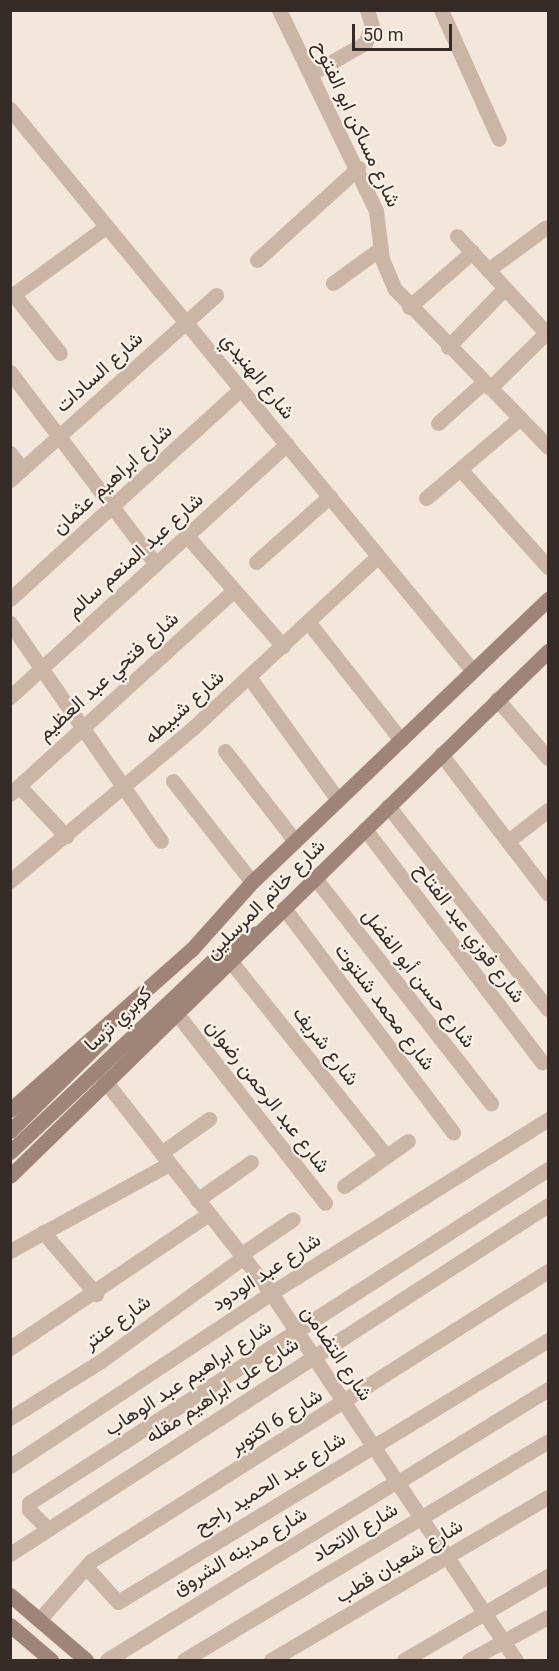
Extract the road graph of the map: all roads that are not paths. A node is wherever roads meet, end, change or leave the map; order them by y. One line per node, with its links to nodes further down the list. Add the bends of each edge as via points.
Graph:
1 (279, 10): 4 (street, شارع مساكن ابو الفتوح)
2 (367, 10): 4 (street, via 372,26 365,43)
3 (441, 10): 6 (street)
4 (312, 73): 7 (street, شارع مساكن ابو الفتوح)
5 (12, 114): 8 (street, شارع الهنيدي)
6 (499, 138)
7 (358, 168): 11 (street, شارع مساكن ابو الفتوح, via 376,211); 13 (street)
8 (107, 226): 18 (street); 20 (street, شارع الهنيدي)
9 (544, 228): 14 (street)
10 (457, 236): 12 (street)
11 (381, 248): 15 (street); 19 (street, شارع مساكن ابو الفتوح, via 390,280)
12 (472, 252): 14 (street); 19 (street)
13 (257, 260)
14 (488, 270): 16 (street)
15 (333, 283)
16 (505, 288): 21 (street); 22 (street)
17 (216, 295): 20 (street, شارع السادات)
18 (12, 296): 23 (street)
19 (409, 307): 22 (street, شارع مساكن ابو الفتوح)
20 (186, 322): 26 (street, شارع الهنيدي); 29 (street, شارع السادات)
21 (547, 334): 25 (street)
22 (448, 347): 25 (street, شارع مساكن ابو الفتوح)
23 (60, 353)
24 (10, 372): 29 (street)
25 (487, 385): 27 (street, شارع مساكن ابو الفتوح); 28 (street)
26 (241, 389): 31 (street, شارع الهنيدي); 38 (street, شارع ابراهيم عثمان)
27 (520, 418): 30 (street, شارع مساكن ابو الفتوح); 34 (street)
28 (438, 423)
29 (58, 437): 33 (street, شارع السادات); 38 (street)
30 (546, 437)
31 (287, 444): 36 (street, شارع الهنيدي); 39 (street, شارع عبد المنعم سالم)
32 (10, 453): 33 (street)
33 (22, 469): 35 (street, شارع السادات)
34 (460, 469): 37 (street); 43 (street)
35 (10, 480)
36 (330, 496): 40 (street, شارع الهنيدي); 41 (street)
37 (426, 498)
38 (112, 507): 42 (street); 45 (street, شارع ابراهيم عثمان)
39 (187, 536): 42 (street, شارع عبد المنعم سالم); 44 (street)
40 (378, 556): 48 (street, شارع شبيطه); 52 (street, شارع الهنيدي)
41 (256, 562)
42 (156, 564): 51 (street, شارع عبد المنعم سالم)
43 (549, 567)
44 (234, 590): 49 (street); 56 (street, شارع فتحي عبد العظيم)
45 (10, 599)
46 (549, 599): 52 (main road, شارع خاتم المرسلين)
47 (10, 623): 51 (street)
48 (309, 623): 49 (street, شارع شبيطه); 57 (street)
49 (283, 646): 53 (street, شارع شبيطه)
50 (549, 651): 55 (main road, شارع خاتم المرسلين)
51 (42, 668): 54 (street, شارع عبد المنعم سالم); 56 (street)
52 (473, 671): 57 (main road, شارع خاتم المرسلين)
53 (249, 677): 62 (street, شارع شبيطه); 64 (street)
54 (10, 697)
55 (497, 699): 59 (main road, شارع خاتم المرسلين); 60 (street)
56 (83, 728): 62 (street); 63 (street, شارع فتحي عبد العظيم)
57 (402, 740): 64 (main road, شارع خاتم المرسلين)
58 (225, 751): 70 (street)
59 (441, 754): 65 (main road, شارع خاتم المرسلين); 71 (street)
60 (549, 758)
61 (173, 781): 74 (street)
62 (124, 787): 68 (street, شارع شبيطه); 69 (street)
63 (15, 790): 68 (street)
64 (338, 800): 70 (main road, شارع خاتم المرسلين)
65 (388, 806): 67 (main road, شارع خاتم المرسلين); 80 (street)
66 (549, 810): 71 (street)
67 (365, 829): 72 (main road, شارع خاتم المرسلين); 82 (street, شارع فوزي عبد الفتاح)
68 (66, 836): 73 (street, شارع شبيطه)
69 (161, 841)
70 (295, 841): 74 (main road, شارع خاتم المرسلين)
71 (508, 841): 75 (street)
72 (315, 878): 76 (main road, شارع خاتم المرسلين); 84 (street, شارع حسن أبو الفضل)
73 (10, 881)
74 (252, 882): 78 (main road, شارع خاتم المرسلين)
75 (548, 892)
76 (284, 908): 77 (main road, شارع خاتم المرسلين); 89 (street, شارع محمد شلتوت)
77 (263, 930): 79 (main road, شارع خاتم المرسلين); 91 (main road, كوبري ترسا, via 217,956)
78 (192, 949): 85 (main road, شارع خاتم المرسلين); 88 (main road, كوبري ترسا)
79 (232, 963): 81 (main road, شارع خاتم المرسلين); 92 (street, شارع شريف)
80 (549, 1009)
81 (177, 1014): 83 (main road, شارع خاتم المرسلين); 99 (street, شارع عبد الرحمن رضوان)
82 (542, 1062)
83 (105, 1081): 93 (street, شارع التضامن); 96 (main road, شارع خاتم المرسلين)
84 (491, 1103)
85 (10, 1110)
86 (209, 1119): 93 (street)
87 (549, 1119): 107 (street, شارع عبد الودود)
88 (10, 1131)
89 (453, 1132)
90 (408, 1141): 92 (street)
91 (10, 1152)
92 (386, 1156): 97 (street)
93 (165, 1159): 98 (street, شارع التضامن); 103 (street)
94 (251, 1162): 98 (street)
95 (549, 1169): 109 (street, شارع ابراهيم عبد الوهاب)
96 (10, 1176)
97 (344, 1186)
98 (198, 1200): 101 (street, شارع التضامن)
99 (325, 1203)
100 (549, 1205): 112 (street, شارع على ابراهيم مقله)
101 (209, 1214): 105 (street, شارع التضامن); 108 (street)
102 (293, 1220): 105 (street, شارع عنتر)
103 (44, 1232): 104 (street); 108 (street)
104 (10, 1251)
105 (244, 1255): 107 (street, شارع التضامن); 115 (street, شارع عنتر, via 101,1361)
106 (549, 1272): 114 (street, شارع 6 اكتوبر)
107 (271, 1293): 109 (street, شارع التضامن); 118 (street, شارع عبد الودود)
108 (96, 1294): 111 (street)
109 (297, 1332): 112 (street, شارع التضامن); 122 (street, شارع ابراهيم عبد الوهاب, via 29,1503 29,1510)
110 (549, 1340): 117 (street, شارع عبد الحميد راجح)
111 (10, 1348)
112 (313, 1356): 114 (street, شارع التضامن); 122 (street, شارع على ابراهيم مقله)
113 (549, 1389): 119 (street, شارع مدينه الشروق)
114 (344, 1403): 117 (street, شارع التضامن); 125 (street, شارع 6 اكتوبر)
115 (10, 1418)
116 (549, 1441): 121 (street, شارع الاتحاد)
117 (372, 1444): 119 (street, شارع التضامن); 125 (street, شارع عبد الحميد راجح, via 118,1602)
118 (10, 1466)
119 (398, 1482): 121 (street, شارع التضامن); 135 (street, شارع مدينه الشروق)
120 (549, 1497): 124 (street, شارع شعبان قطب)
121 (421, 1516): 124 (street, شارع التضامن); 136 (street, شارع الاتحاد)
122 (48, 1529): 123 (street, شارع على ابراهيم مقله)
123 (10, 1554)
124 (448, 1557): 128 (street, شارع التضامن); 137 (street, شارع شعبان قطب)
125 (86, 1567): 130 (street, شارع 6 اكتوبر)
126 (549, 1576): 128 (street)
127 (10, 1595): 130 (main road)
128 (485, 1611): 132 (street, شارع التضامن); 138 (street)
129 (549, 1617): 132 (street)
130 (39, 1620): 134 (main road)
131 (10, 1625): 133 (main road)
132 (504, 1642): 139 (street); 140 (street, شارع التضامن)
133 (51, 1660)
134 (86, 1660)
135 (107, 1660)
136 (184, 1660)
137 (271, 1660)
138 (404, 1660)
139 (469, 1660)
140 (516, 1660)

